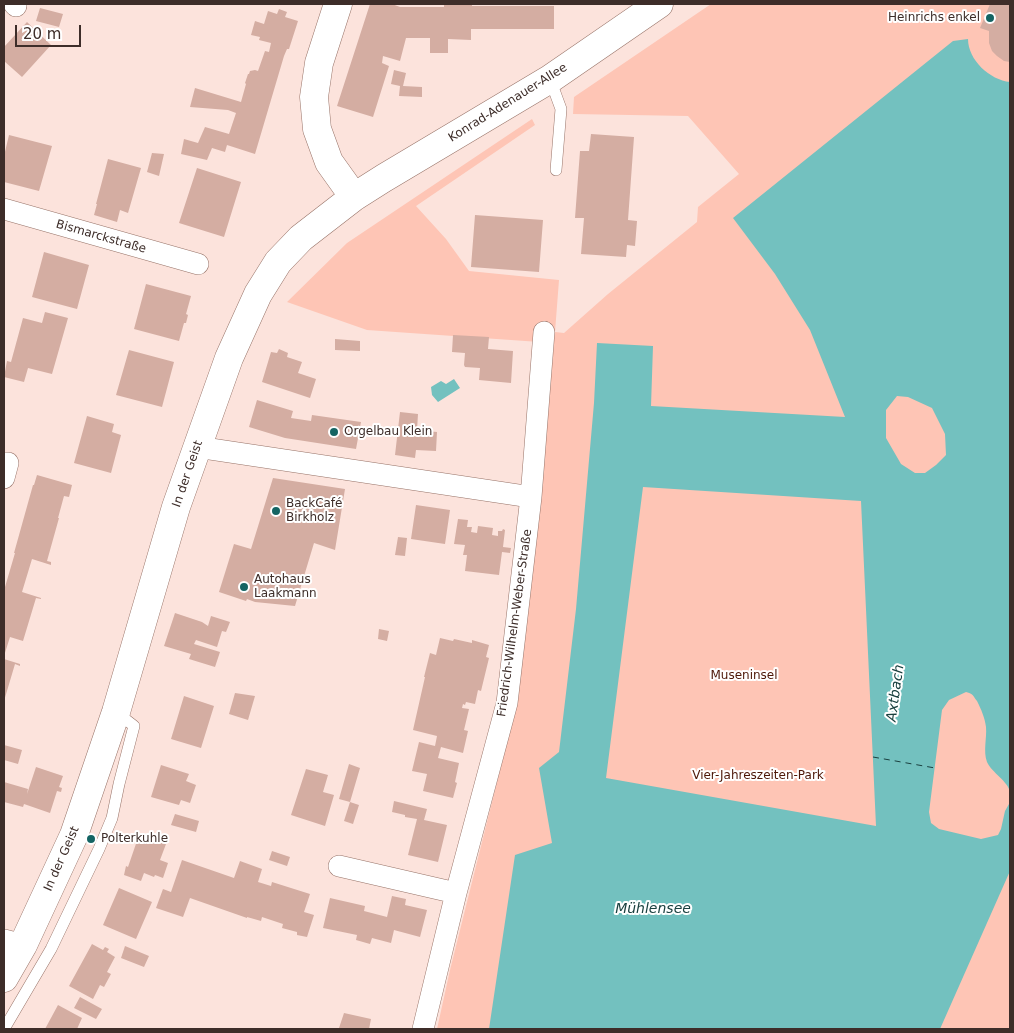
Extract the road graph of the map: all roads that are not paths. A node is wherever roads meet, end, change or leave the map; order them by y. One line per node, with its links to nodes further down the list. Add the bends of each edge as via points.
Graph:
1 (338, 4): 5 (main road, via 319,64 314,97 317,129 329,162)
2 (658, 4): 3 (main road, Konrad-Adenauer-Allee)
3 (550, 79): 4 (lane, via 561,109); 5 (main road, Konrad-Adenauer-Allee)
4 (556, 170)
5 (354, 197): 9 (main road, In der Geist, via 301,238 278,262 258,294 229,358)
6 (4, 209): 7 (street, Bismarckstraße)
7 (198, 264)
8 (544, 332): 10 (street, Friedrich-Wilhelm-Weber-Straße)
9 (197, 447): 10 (street); 11 (main road, In der Geist, via 176,507)
10 (531, 497): 13 (street, Friedrich-Wilhelm-Weber-Straße, via 507,703)
11 (116, 712): 14 (main road, In der Geist, via 74,835); 16 (lane, via 134,726 112,818 51,949)
12 (339, 866): 13 (street)
13 (456, 894): 17 (street, Friedrich-Wilhelm-Weber-Straße)
14 (14, 942): 15 (main road, In der Geist)
15 (4, 978)
16 (4, 1029)
17 (423, 1029)

